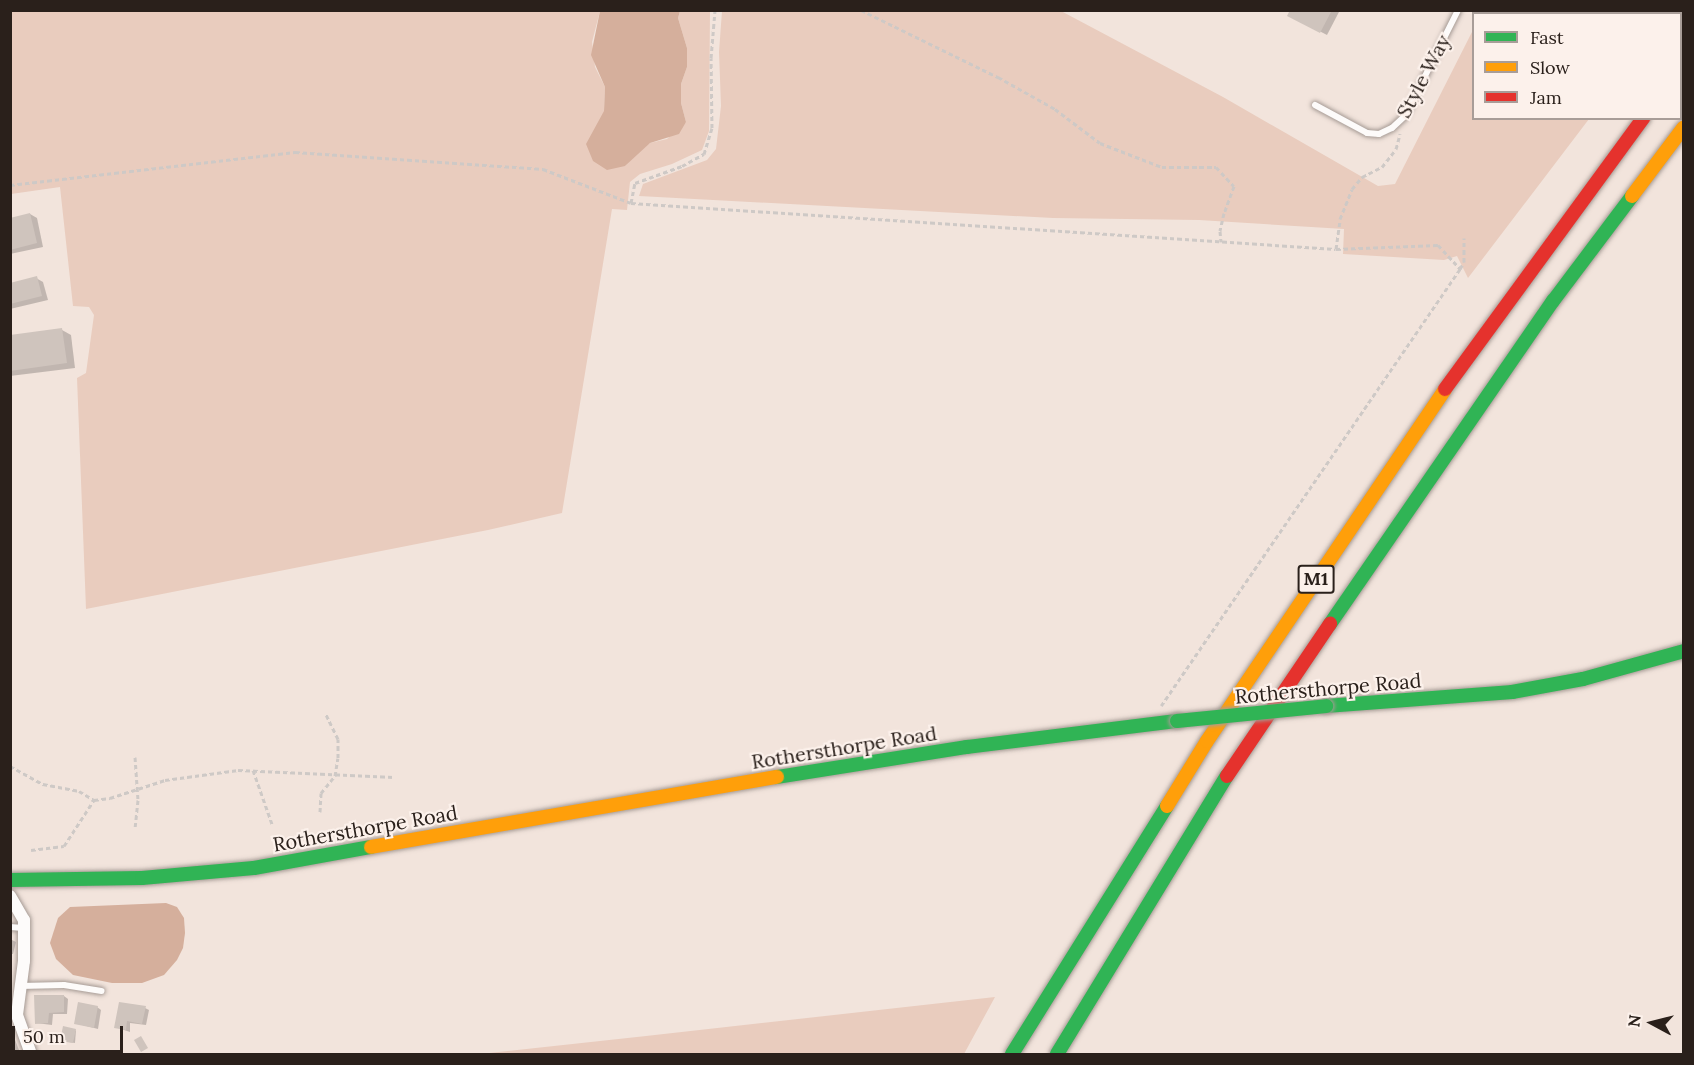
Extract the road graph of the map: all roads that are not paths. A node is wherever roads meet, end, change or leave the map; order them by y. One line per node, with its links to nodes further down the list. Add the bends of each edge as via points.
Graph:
1 (1458, 10): 2 (lane, Style Way, via 1405,116 1387,131 1373,134)
2 (1315, 105)
3 (1641, 120): 13 (main road, M1, via 1405,446 1207,741)
4 (1683, 127): 14 (main road, M1, via 1553,301 1397,522 1222,784)
5 (1683, 651): 6 (main road, Rothersthorpe Road, bridge, via 1583,679 1512,692 1177,721 967,747 618,802 254,868 142,878)
6 (10, 880)
7 (10, 896): 9 (street, via 24,920)
8 (10, 927): 9 (lane)
9 (24, 928): 10 (street)
10 (20, 986): 11 (lane, via 64,985); 12 (street, via 17,1015)
11 (102, 991)
12 (31, 1054)
13 (1012, 1054)
14 (1057, 1054)

